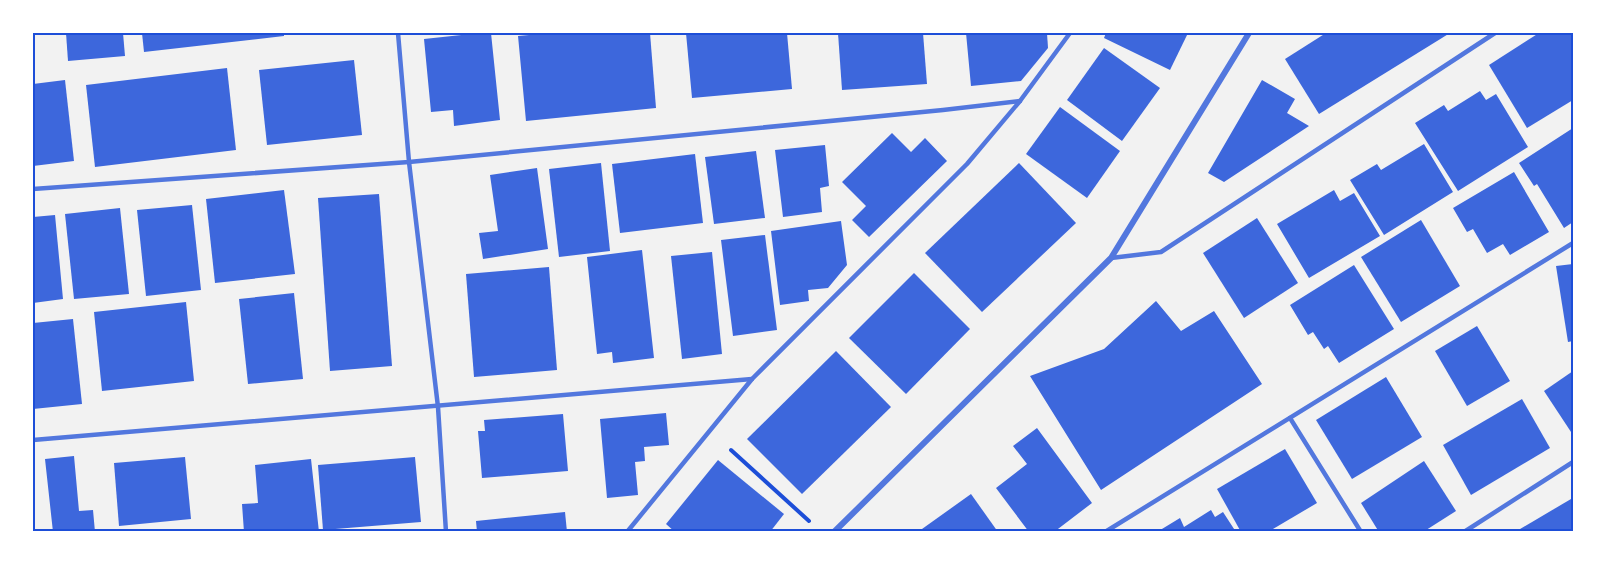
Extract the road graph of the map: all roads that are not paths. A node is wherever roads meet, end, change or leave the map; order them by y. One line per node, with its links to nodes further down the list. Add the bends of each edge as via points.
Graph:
1 (398, 33): 6 (lane)
2 (1070, 33): 5 (lane)
3 (1249, 33): 9 (street)
4 (1495, 33): 9 (lane, via 1161,252)
5 (1020, 101): 6 (lane); 10 (lane, via 967,164)
6 (409, 162): 7 (lane); 11 (lane)
7 (33, 189)
8 (1573, 243): 12 (lane)
9 (1111, 258): 17 (street)
10 (752, 380): 11 (lane); 16 (lane)
11 (438, 407): 13 (lane); 15 (lane)
12 (1290, 418): 18 (lane); 19 (lane)
13 (33, 440)
14 (1573, 462): 20 (lane)
15 (446, 532)
16 (627, 532)
17 (834, 532)
18 (1105, 532)
19 (1361, 532)
20 (1464, 532)

